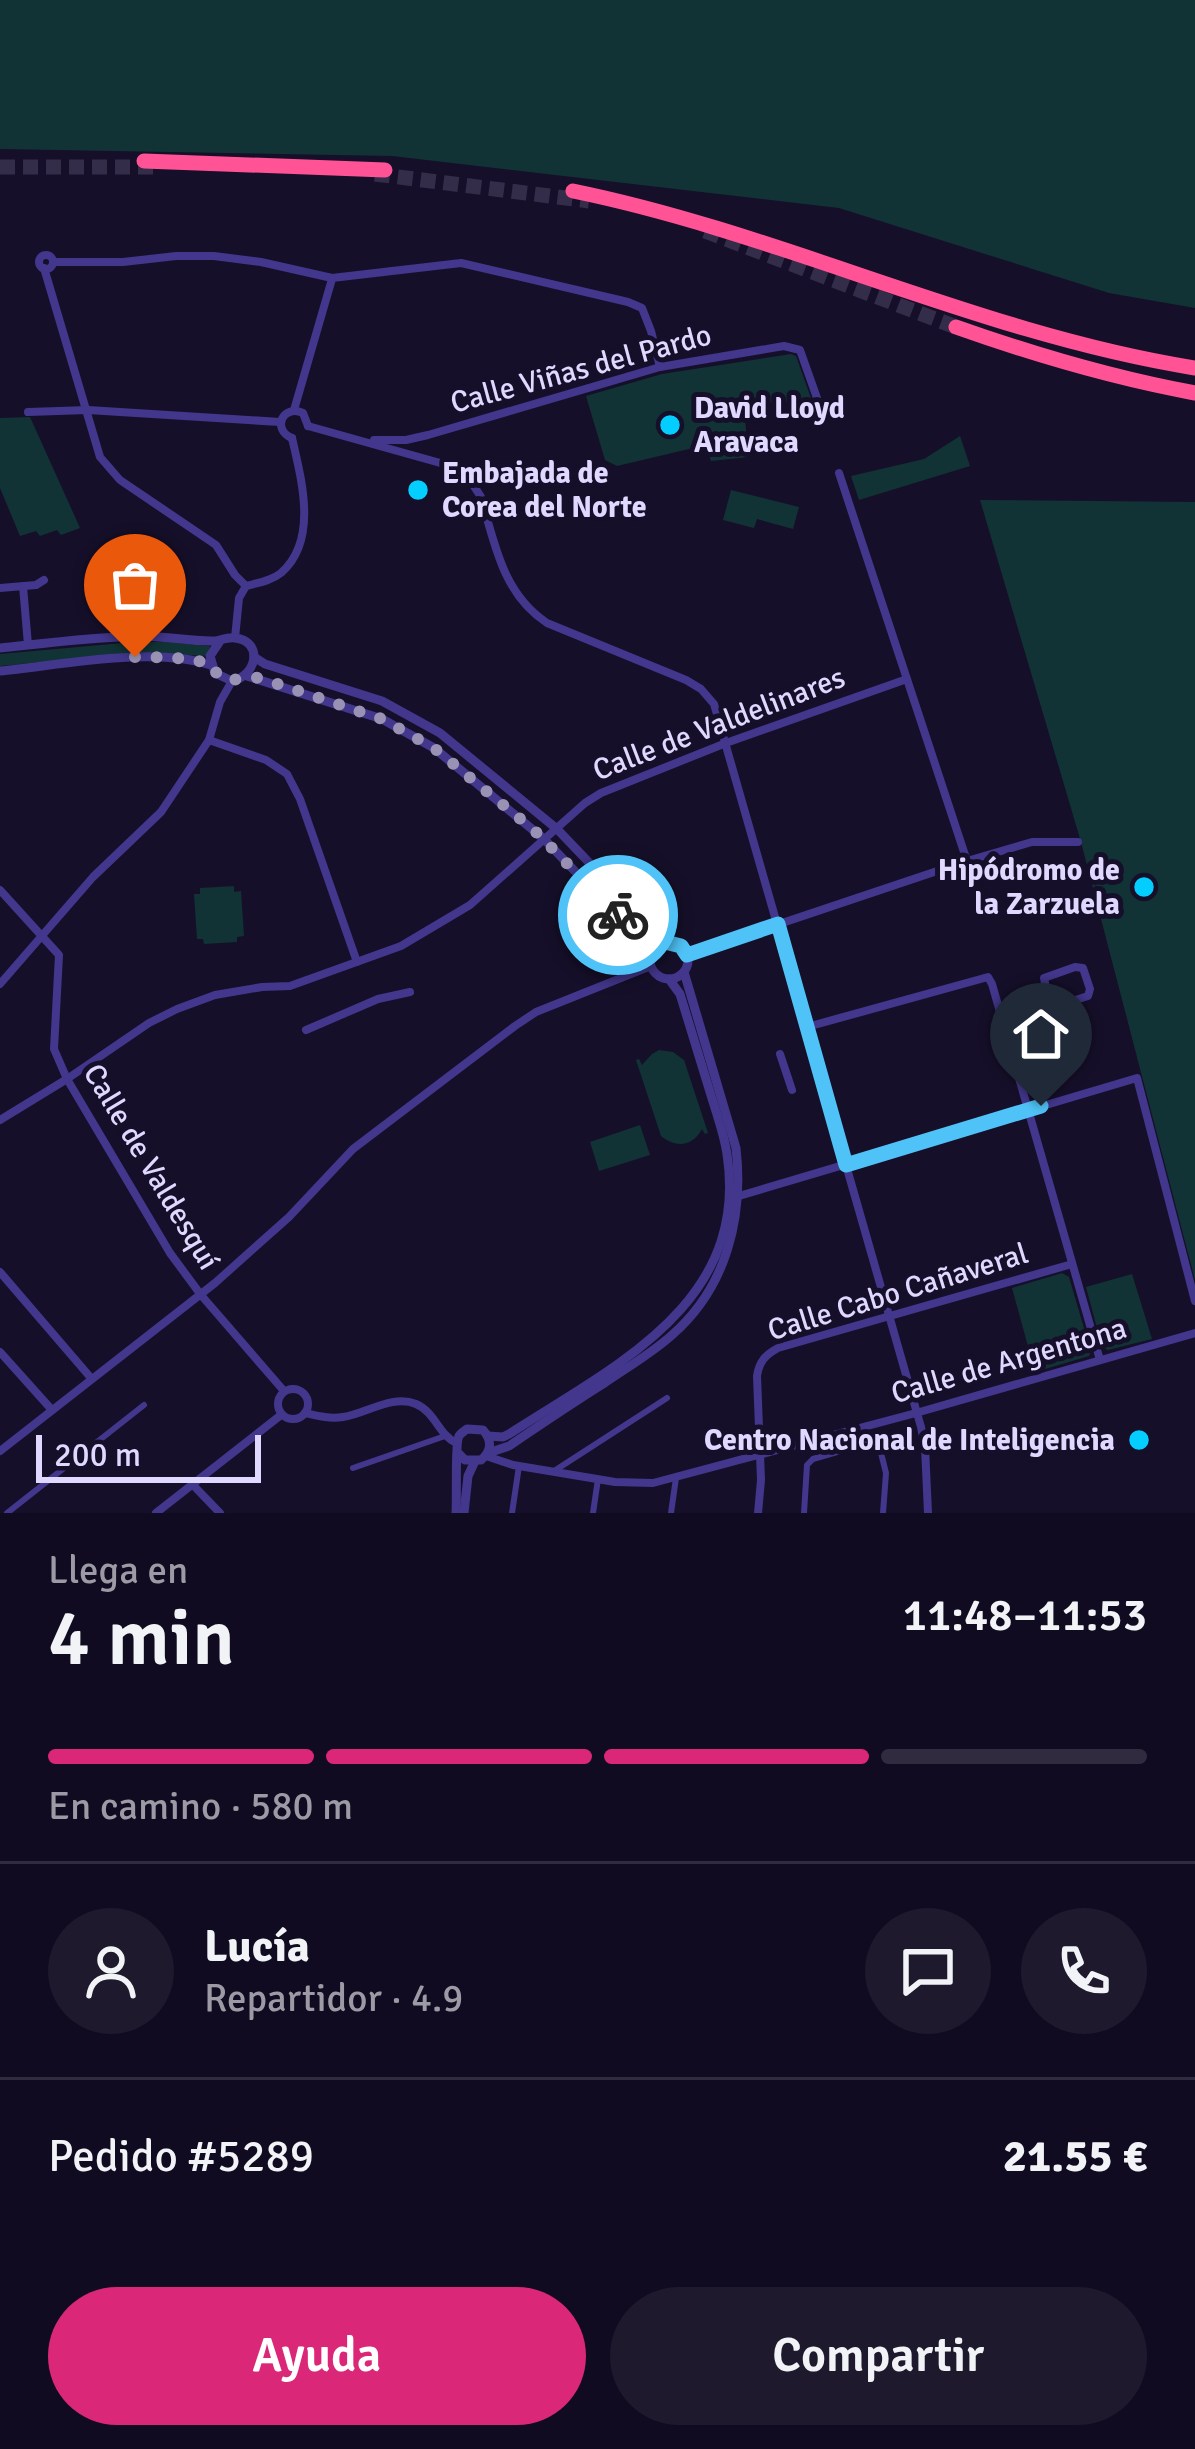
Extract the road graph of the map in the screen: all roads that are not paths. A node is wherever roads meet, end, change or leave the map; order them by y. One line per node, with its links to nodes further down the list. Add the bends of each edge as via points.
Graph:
1 (144, 161): 2 (highway)
2 (386, 170)
3 (573, 191): 6 (highway, via 686,218 1005,322)
4 (332, 278): 7 (street, via 460,262 628,302 642,308); 10 (street, via 214,256 48,265); 11 (street)
5 (956, 326): 8 (highway, via 1069,365)
6 (1195, 366)
7 (660, 367): 9 (street, Calle Viñas del Pardo, via 795,347); 16 (street, Calle Viñas del Pardo)
8 (1195, 393)
9 (818, 398)
10 (88, 410): 12 (street); 13 (street); 23 (street, via 100,457 216,545)
11 (295, 410): 13 (street); 14 (street)
12 (28, 412)
13 (280, 422): 15 (street)
14 (308, 426): 15 (street); 17 (street)
15 (292, 437): 23 (street, via 304,525 283,572)
16 (411, 438): 17 (street, Calle Viñas del Pardo); 18 (street); 19 (street)
17 (367, 440): 18 (street)
18 (403, 453): 19 (street)
19 (415, 456): 38 (street, via 451,466 476,486 509,584 532,614 701,689)
20 (839, 473): 34 (street)
21 (44, 580): 22 (street)
22 (23, 586): 24 (street); 27 (street)
23 (246, 586): 25 (street)
24 (0, 588)
25 (235, 638): 26 (street); 29 (street)
26 (220, 641): 27 (street, via 135,636); 30 (street)
27 (28, 645): 28 (street)
28 (0, 648)
29 (254, 657): 32 (street); 39 (street, via 421,720)
30 (211, 664): 31 (street, via 135,657); 33 (street)
31 (0, 670)
32 (247, 676): 35 (street); 40 (street, via 412,733)
33 (220, 677): 35 (street); 36 (street)
34 (907, 679): 38 (street, Calle de Valdelinares); 42 (street)
35 (232, 682): 36 (street)
36 (220, 702): 37 (street)
37 (209, 740): 45 (street, via 161,812); 49 (street, via 287,774)
38 (726, 743): 39 (street, Calle de Valdelinares, via 601,793); 44 (street)
39 (557, 829): 40 (street, Calle de Valdelinares); 46 (street)
40 (544, 839): 48 (street); 49 (street, Calle de Valdelinares, via 470,905)
41 (1078, 842): 42 (street, via 1031,842)
42 (967, 861): 44 (street)
43 (0, 890): 45 (street, Calle de Valdesquí)
44 (778, 924): 47 (street); 56 (street)
45 (42, 935): 52 (street); 59 (street, Calle de Valdesquí, via 59,955 54,1049)
46 (665, 942): 47 (street); 48 (street)
47 (687, 955): 50 (street)
48 (651, 960): 51 (street); 67 (street, via 515,1026 353,1149)
49 (357, 962): 59 (street, Calle de Valdelinares, via 290,986 215,995 177,1009)
50 (684, 972): 51 (street); 64 (street, via 731,1126)
51 (669, 979): 82 (street, via 727,1150 728,1214 715,1259 687,1306 651,1342 509,1434)
52 (0, 984)
53 (410, 992): 57 (street)
54 (1051, 1008): 54 (street, via 1088,996 1083,968 1043,978); 55 (street)
55 (1003, 1023): 56 (street, via 988,977); 61 (street)
56 (807, 1027): 63 (street)
57 (306, 1030)
58 (780, 1054): 60 (street)
59 (68, 1078): 62 (street, Calle de Valdelinares); 67 (street, Calle de Valdesquí)
60 (792, 1090)
61 (1028, 1110): 63 (street); 65 (street); 68 (street, via 1137,1078)
62 (0, 1120)
63 (846, 1165): 64 (street); 69 (street)
64 (739, 1196): 87 (street, via 724,1262 676,1332)
65 (1072, 1264): 69 (street, Calle Cabo Cañaveral); 72 (street)
66 (0, 1272): 73 (street)
67 (201, 1295): 73 (street); 74 (street, Calle de Valdesquí)
68 (1195, 1301)
69 (889, 1316): 79 (street); 86 (street, Calle Cabo Cañaveral, via 766,1354 757,1376)
70 (1195, 1333): 72 (street, Calle de Argentona)
71 (0, 1352): 77 (street)
72 (1100, 1360): 79 (street, Calle de Argentona)
73 (91, 1378): 77 (street)
74 (284, 1391): 78 (street, via 304,1392); 80 (street)
75 (668, 1398): 90 (street)
76 (144, 1405): 94 (street)
77 (52, 1410): 84 (street)
78 (305, 1413): 80 (street); 83 (street, via 337,1418 404,1401 429,1412)
79 (916, 1413): 81 (street, Calle de Argentona); 104 (street)
80 (281, 1414): 93 (street)
81 (835, 1435): 85 (street); 86 (street, Calle de Argentona)
82 (488, 1436): 83 (street, via 466,1429); 87 (street)
83 (453, 1444): 87 (street, via 465,1460); 89 (street); 97 (street)
84 (0, 1451)
85 (842, 1451): 102 (street, via 807,1466); 103 (street, Calle de Argentona, via 879,1445)
86 (760, 1455): 91 (street, Calle de Argentona); 101 (street)
87 (483, 1457): 88 (street, Calle de Argentona); 97 (street, via 468,1476)
88 (519, 1466): 90 (street, Calle de Argentona); 98 (street)
89 (353, 1468)
90 (554, 1471): 92 (street, Calle de Argentona)
91 (676, 1478): 92 (street, Calle de Argentona); 100 (street)
92 (598, 1479): 99 (street)
93 (192, 1484): 95 (street); 96 (street)
94 (7, 1513)
95 (156, 1513)
96 (220, 1513)
97 (460, 1513)
98 (512, 1513)
99 (593, 1513)
100 (671, 1513)
101 (758, 1513)
102 (804, 1513)
103 (883, 1513)
104 (928, 1513)

